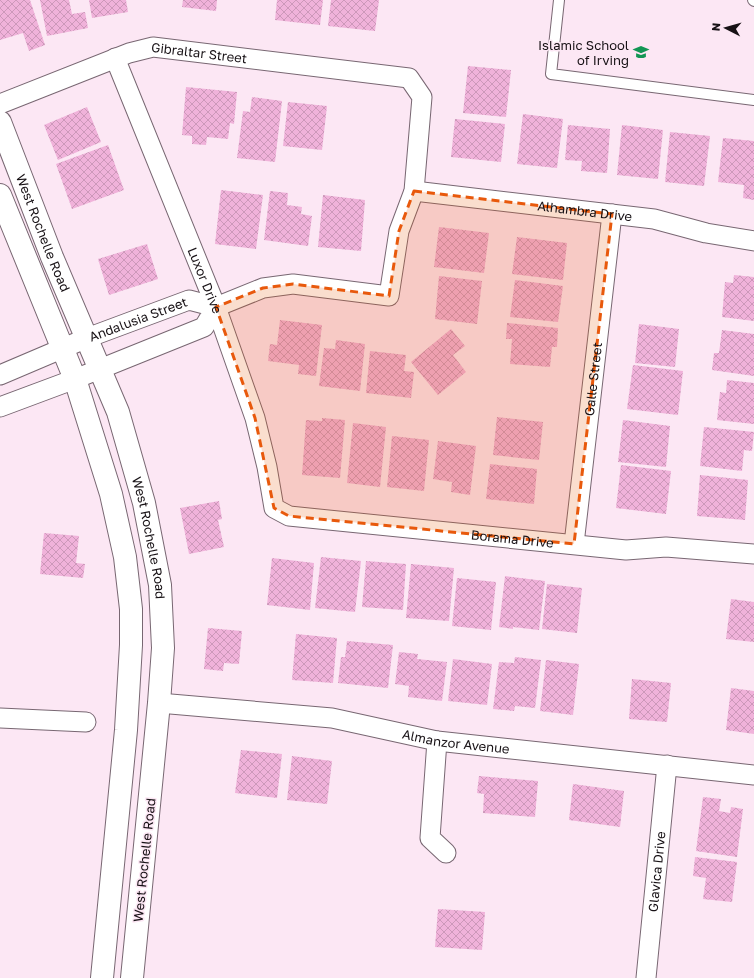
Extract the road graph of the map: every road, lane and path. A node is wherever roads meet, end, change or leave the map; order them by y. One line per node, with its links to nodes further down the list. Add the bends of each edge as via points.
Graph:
1 (559, 0): 3 (lane, via 550,74)
2 (116, 58): 4 (street, Gibraltar Street); 6 (street, Gibraltar Street, via 153,47 408,78 422,97); 10 (street, Luxor Drive)
3 (754, 100)
4 (0, 104)
5 (0, 122): 11 (street, West Rochelle Road)
6 (414, 191): 8 (street, Alhambra Drive); 10 (street, via 399,230 389,296 293,284 263,288)
7 (0, 195): 12 (street, West Rochelle Road)
8 (612, 214): 9 (street, Alhambra Drive, via 654,219 706,233); 18 (street, Galle Street)
9 (754, 241)
10 (216, 307): 11 (street, Andalusia Street, via 189,300); 13 (street, via 204,327); 17 (street, Luxor Drive, via 255,418)
11 (87, 338): 12 (street, Andalusia Street); 13 (street, West Rochelle Road)
12 (62, 349): 14 (street, Andalusia Street); 15 (street, West Rochelle Road)
13 (100, 369): 15 (street); 20 (street, West Rochelle Road, via 118,412 144,503 160,585 163,648)
14 (0, 375)
15 (75, 379): 16 (street); 27 (street, West Rochelle Road, via 111,494 125,557 131,609 126,730)
16 (0, 407)
17 (274, 508): 18 (street, Borama Drive, via 288,516)
18 (574, 544): 19 (street, Borama Drive, via 626,550 666,547)
19 (754, 554)
20 (159, 703): 23 (street, Almanzor Avenue, via 332,718); 28 (street, West Rochelle Road)
21 (0, 718): 22 (street)
22 (86, 722)
23 (437, 741): 24 (street, Almanzor Avenue); 26 (street, via 430,838)
24 (667, 766): 25 (street, Almanzor Avenue); 29 (street, Glavica Drive)
25 (754, 775)
26 (446, 853)
27 (102, 978)
28 (132, 978)
29 (646, 978)

